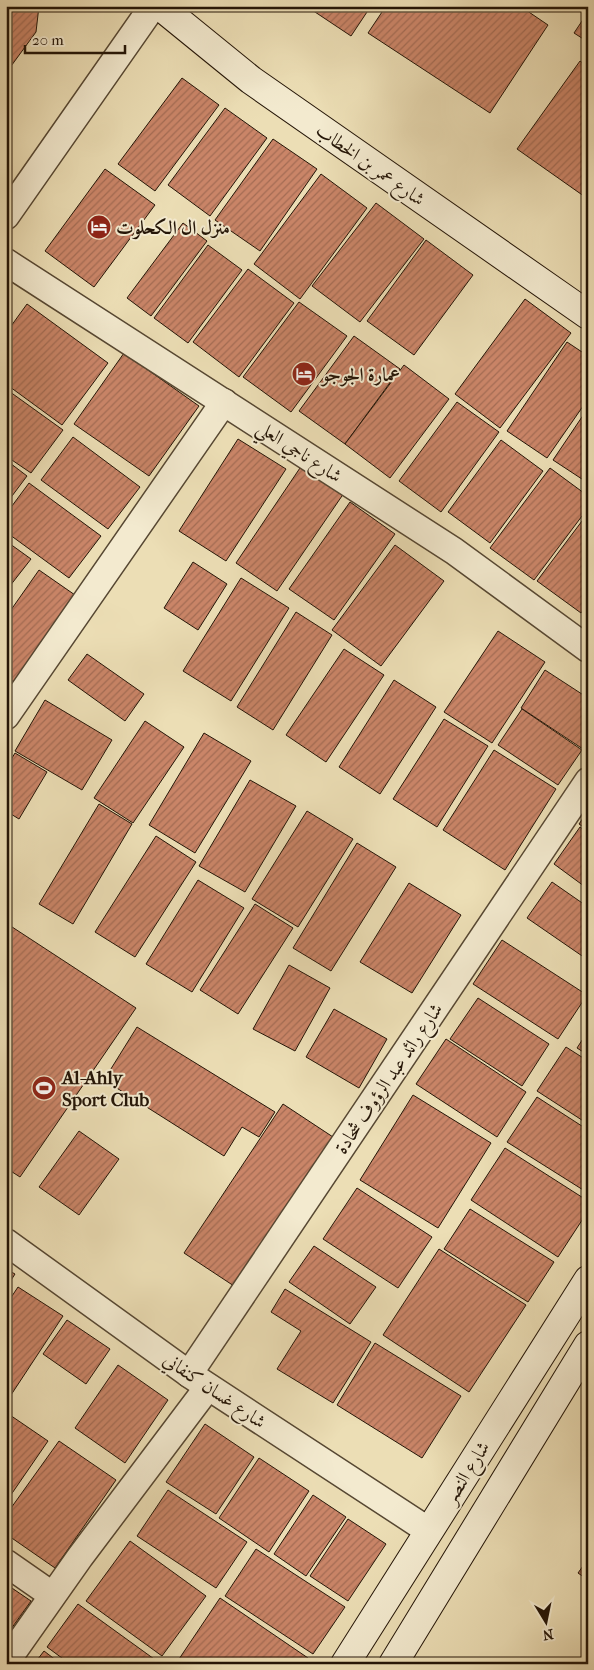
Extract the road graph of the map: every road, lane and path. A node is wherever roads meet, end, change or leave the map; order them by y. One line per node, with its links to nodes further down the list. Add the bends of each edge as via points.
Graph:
1 (153, 6): 3 (street)
2 (160, 6): 5 (main road, شارع عمر بن الخطاب, via 251,80)
3 (6, 216)
4 (6, 262): 6 (street, شارع ناجي العلي)
5 (588, 315)
6 (224, 402): 7 (street, شارع ناجي العلي, via 454,551); 8 (street)
7 (588, 649)
8 (6, 716)
9 (588, 781): 13 (street, شارع رائد عبد الرؤوف شحادة)
10 (6, 1242): 13 (street, شارع غسان كنفاني)
11 (588, 1280): 14 (main road, شارع النصر)
12 (588, 1345): 19 (main road, شارع النصر)
13 (199, 1380): 14 (street, شارع غسان كنفاني); 16 (street, شارع رائد عبد الرؤوف شحادة)
14 (429, 1531): 18 (main road, شارع النصر)
15 (6, 1563): 16 (street)
16 (52, 1595): 17 (street, شارع رائد عبد الرؤوف شحادة)
17 (6, 1662)
18 (345, 1664)
19 (393, 1664)

